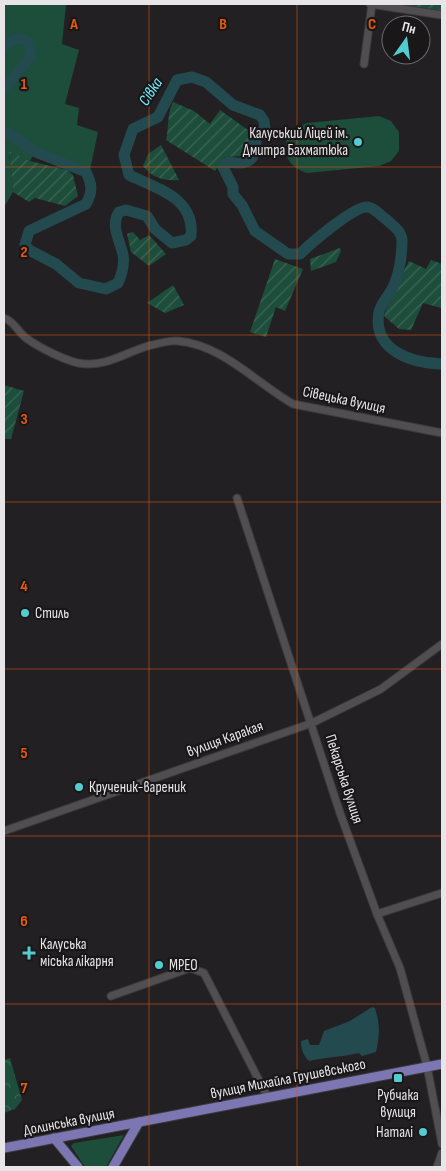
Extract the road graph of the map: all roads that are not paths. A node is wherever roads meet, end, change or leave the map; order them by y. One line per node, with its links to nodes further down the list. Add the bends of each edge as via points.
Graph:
1 (371, 4): 2 (street); 3 (street)
2 (442, 15)
3 (364, 64)
4 (4, 318): 5 (street, Сівецька вулиця, via 26,338 77,362 104,362 146,347 176,341 193,344 222,356 293,404)
5 (442, 433)
6 (238, 498): 8 (street, Пекарська вулиця)
7 (442, 644): 8 (street, вулиця Каракая, via 381,689)
8 (312, 723): 9 (street, вулиця Каракая); 11 (street, Пекарська вулиця)
9 (4, 831)
10 (442, 893): 11 (street)
11 (377, 914): 14 (street, Пекарська вулиця, via 400,968)
12 (111, 996): 15 (street, via 190,968 204,973)
13 (442, 1064): 14 (main road, вулиця Михайла Грушевського)
14 (427, 1066): 15 (main road, вулиця Михайла Грушевського); 18 (street, Пекарська вулиця)
15 (268, 1098): 16 (main road, вулиця Михайла Грушевського)
16 (139, 1122): 17 (main road, Долинська вулиця); 22 (main road)
17 (54, 1138): 19 (main road, Долинська вулиця); 21 (main road)
18 (442, 1144)
19 (4, 1148)
20 (442, 1153): 23 (street)
21 (78, 1167)
22 (113, 1167)
23 (437, 1167)

